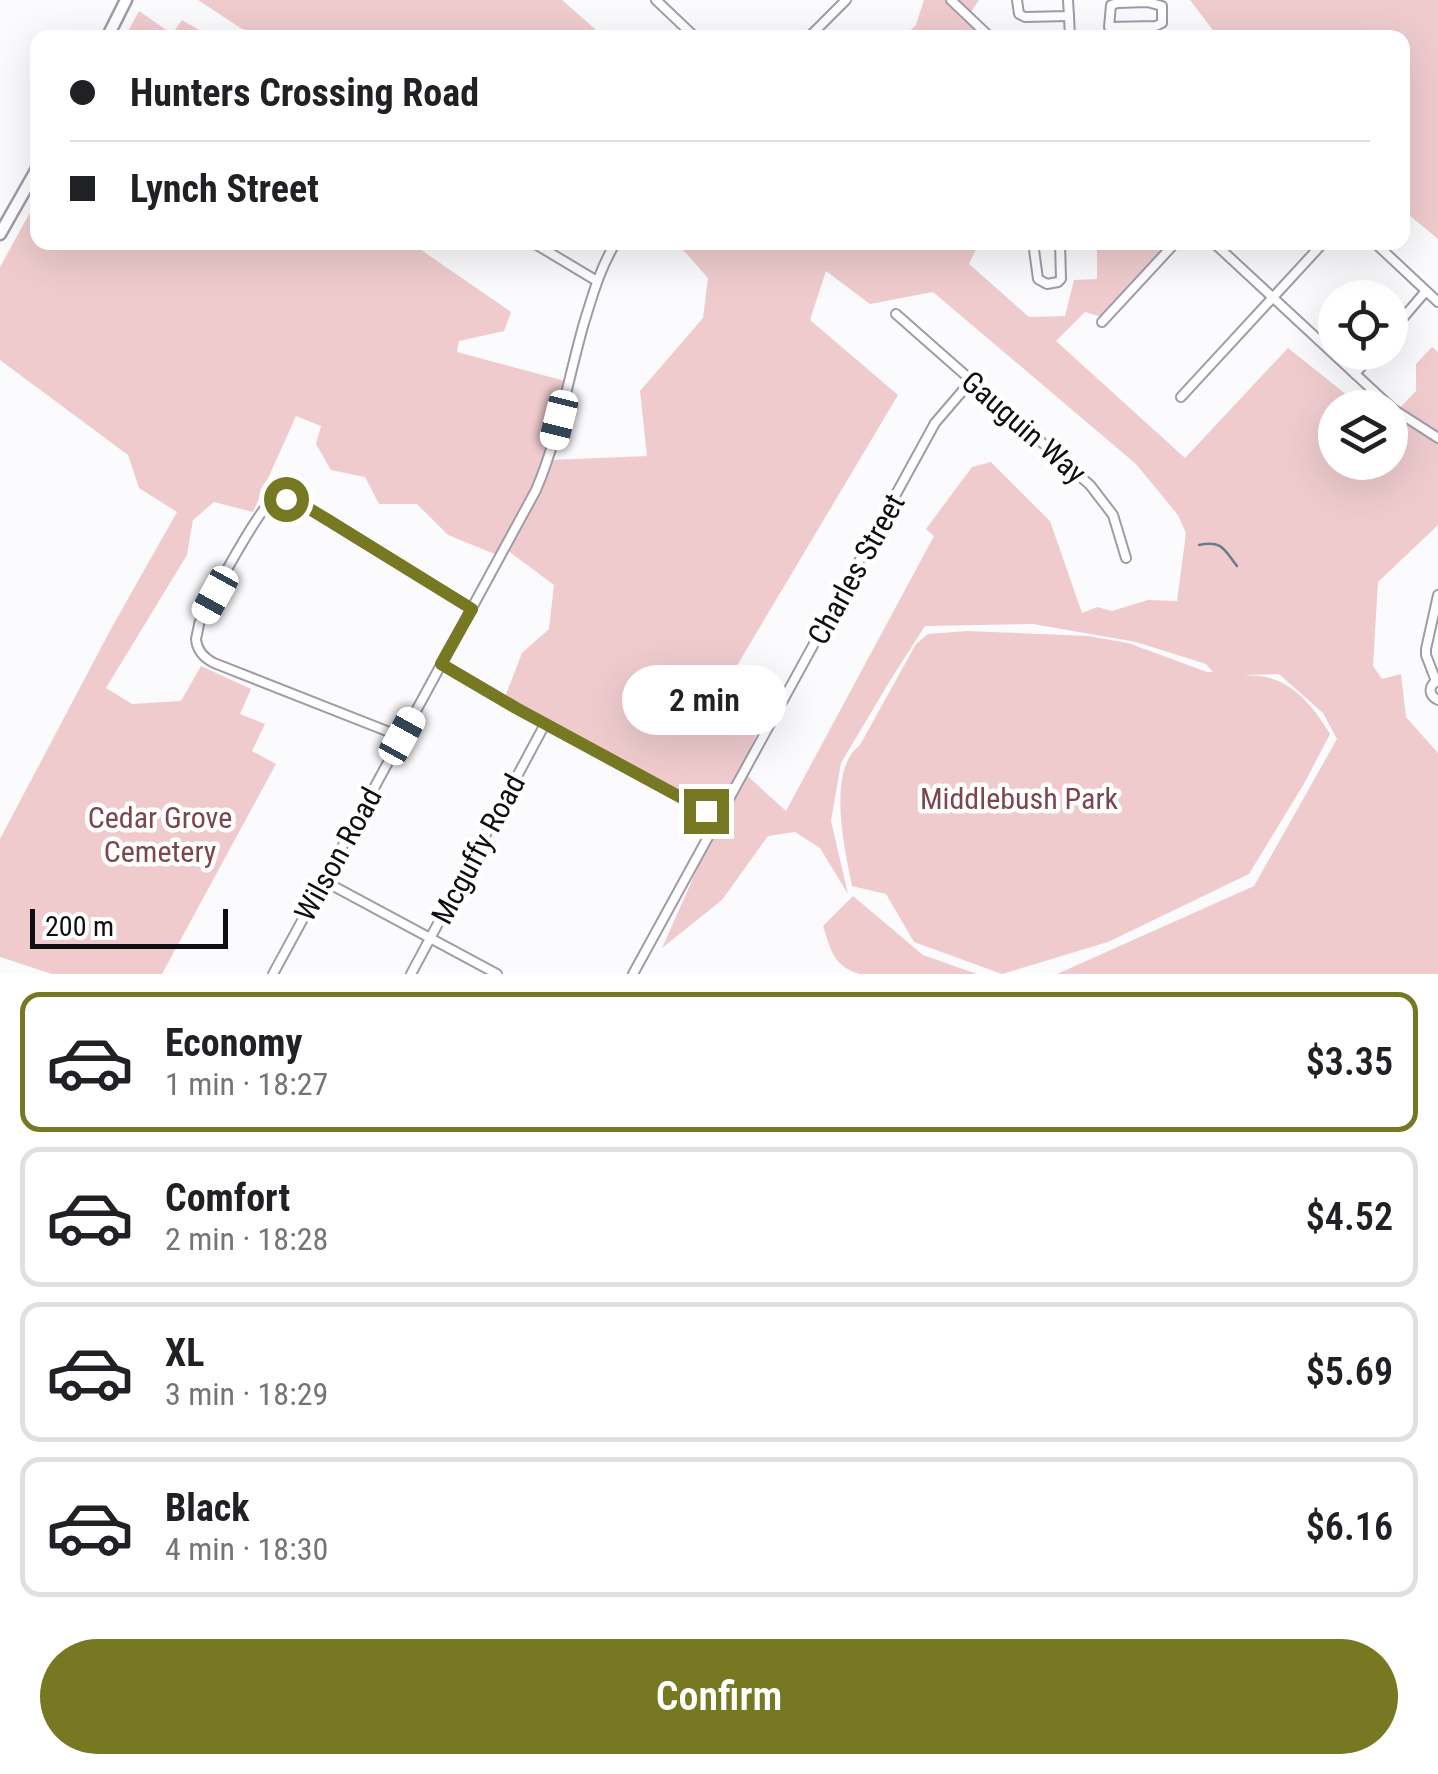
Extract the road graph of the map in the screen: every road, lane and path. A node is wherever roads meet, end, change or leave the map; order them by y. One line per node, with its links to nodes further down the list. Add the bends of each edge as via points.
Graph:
1 (126, 0): 9 (main road)
2 (656, 0): 10 (street)
3 (846, 0): 11 (street)
4 (951, 0): 12 (street)
5 (1017, 0): 7 (street, via 1025,18)
6 (1068, 0): 7 (street)
7 (1068, 16): 13 (street)
8 (1109, 27): 8 (street, via 1109,8 1118,3 1157,3 1164,9 1156,26)
9 (111, 30)
10 (688, 30)
11 (816, 30)
12 (983, 30)
13 (1069, 30)
14 (30, 181): 15 (main road)
15 (0, 234)
16 (545, 250): 24 (street)
17 (611, 250): 24 (street, Wilson Road)
18 (1034, 250): 19 (street, via 1038,280 1046,284 1061,278)
19 (1060, 250)
20 (1169, 250): 30 (street)
21 (1222, 250): 26 (street)
22 (1317, 250): 26 (street)
23 (1382, 250): 25 (street)
24 (596, 281): 38 (street, Wilson Road, via 550,456)
25 (1426, 291): 27 (street); 28 (street)
26 (1273, 298): 32 (street); 34 (street)
27 (1438, 302)
28 (1408, 312)
29 (896, 314): 33 (street, Gauguin Way)
30 (1102, 322)
31 (1358, 370): 32 (street)
32 (1355, 374): 35 (street)
33 (971, 381): 36 (street, Gauguin Way, via 1090,485 1114,514); 51 (street, Charles Street, via 935,423)
34 (1181, 397)
35 (1438, 438)
36 (1126, 558)
37 (1438, 595): 39 (street)
38 (472, 609): 40 (street, Wilson Road); 44 (street, via 286,499 264,508 222,580 199,624 197,643 207,660)
39 (1433, 636): 41 (street, via 1426,655)
40 (441, 664): 43 (street); 44 (street, Wilson Road)
41 (1437, 681): 42 (street, via 1431,692)
42 (1438, 700)
43 (545, 724): 45 (street); 47 (street, Mcguffy Road)
44 (402, 736): 46 (street, Wilson Road)
45 (706, 811)
46 (324, 881): 47 (street); 49 (street, Wilson Road)
47 (431, 938): 48 (street); 50 (street, Mcguffy Road)
48 (492, 973)
49 (273, 974)
50 (411, 974)
51 (634, 974)

